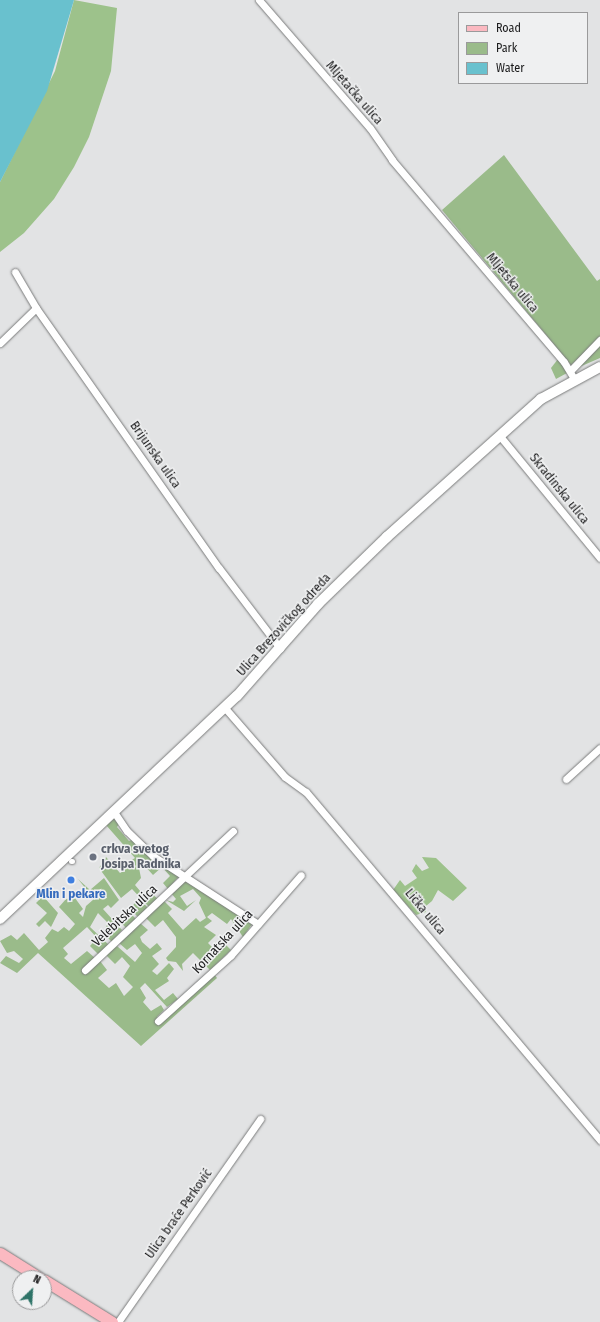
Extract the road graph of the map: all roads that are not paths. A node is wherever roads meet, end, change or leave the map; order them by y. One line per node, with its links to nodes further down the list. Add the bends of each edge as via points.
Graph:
1 (258, 0): 2 (street, Mljetačka ulica)
2 (429, 203): 9 (street, Mljetska ulica)
3 (14, 272): 4 (street, Brijunska ulica)
4 (36, 308): 6 (street); 12 (street, Brijunska ulica, via 219,568)
5 (600, 340): 9 (street)
6 (0, 343)
7 (600, 362): 9 (street)
8 (600, 367): 9 (main road, Ulica Brezovičkog odreda)
9 (574, 376): 10 (main road, Ulica Brezovičkog odreda, via 541,399)
10 (499, 435): 11 (street, Skradinska ulica); 12 (main road, Ulica Brezovičkog odreda, via 318,604)
11 (600, 558)
12 (280, 648): 13 (main road, Ulica Brezovičkog odreda)
13 (225, 708): 16 (main road, Ulica Brezovičkog odreda); 25 (street, Lička ulica, via 285,777 306,792)
14 (600, 748): 15 (street)
15 (566, 779)
16 (114, 812): 19 (street, via 138,842); 20 (main road, Ulica Brezovičkog odreda)
17 (233, 831): 19 (street, Velebitska ulica)
18 (301, 875): 21 (street, Kornatska ulica)
19 (186, 876): 21 (street); 22 (street, Velebitska ulica)
20 (0, 919)
21 (258, 924): 23 (street, Kornatska ulica, via 231,955)
22 (85, 970)
23 (158, 1021)
24 (260, 1119): 30 (street, Ulica braće Perković)
25 (600, 1140)
26 (0, 1253): 27 (main road)
27 (27, 1270)
28 (52, 1285): 29 (main road)
29 (112, 1322)
30 (118, 1322)

